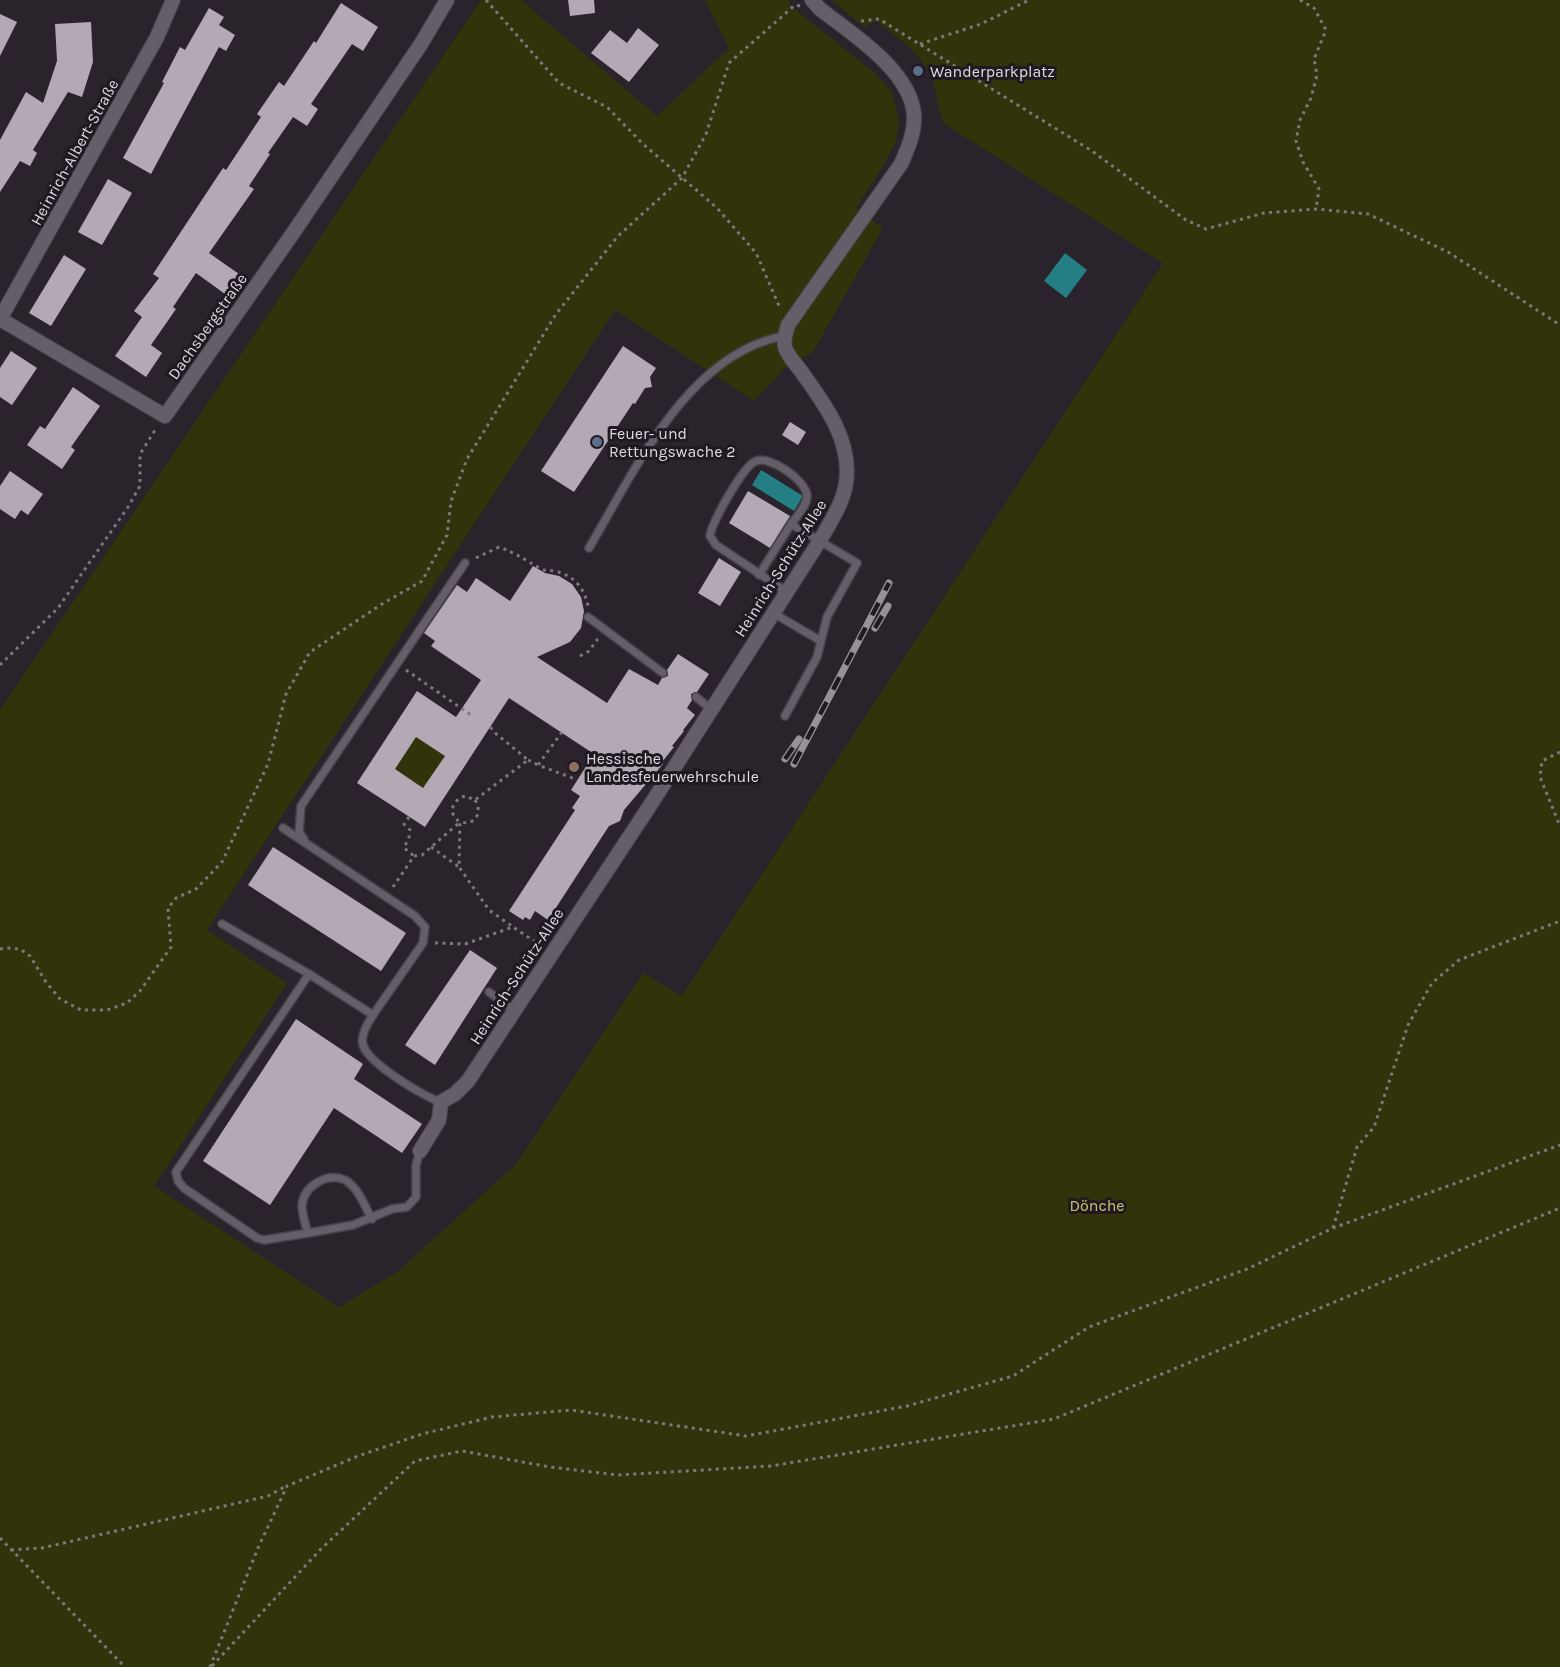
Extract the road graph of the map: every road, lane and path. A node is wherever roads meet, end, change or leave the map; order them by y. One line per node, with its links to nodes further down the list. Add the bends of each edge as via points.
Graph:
1 (173, 0): 11 (street, Heinrich-Albert-Straße, via 157,37)
2 (447, 0): 14 (street, Dachsbergstraße, via 291,236)
3 (486, 0): 9 (path, via 559,83 607,107)
4 (1029, 0): 8 (path, via 981,24)
5 (1300, 0): 10 (path, via 1314,8 1326,30 1314,59 1317,75 1296,141 1319,189)
6 (816, 5): 9 (path, via 795,5 729,63 706,134); 13 (street, via 897,75 914,114 911,141 901,164)
7 (851, 18): 8 (path, via 862,22 879,19)
8 (920, 44): 10 (path, via 1092,151 1186,220 1206,229 1264,213)
9 (682, 178): 13 (path, via 717,208 756,253); 52 (path, via 618,236 556,314 467,459 451,501 447,535 422,581 310,652 286,694 268,764 222,862 196,889 176,897 168,908 171,947 140,991 127,1003 107,1010 81,1010 60,999 30,956 20,949)
10 (1316, 209): 12 (path, via 1368,214 1438,247)
11 (0, 319): 14 (street)
12 (1560, 325)
13 (786, 331): 16 (street, Heinrich-Schütz-Allee, via 785,349 837,425 845,456 846,483); 17 (lane, via 740,351 711,372 688,397 658,432)
14 (165, 416): 26 (path, via 140,454 140,486 128,507 58,608)
15 (791, 524): 16 (lane); 19 (lane); 19 (lane, via 805,505 803,485 774,464 753,462 710,536 716,545)
16 (819, 542): 20 (street, Heinrich-Schütz-Allee); 23 (lane, via 856,563 826,617)
17 (589, 548)
18 (465, 563): 22 (path, via 499,547 544,571 563,573 583,590); 25 (lane)
19 (759, 575): 20 (lane)
20 (787, 592): 21 (street, Heinrich-Schütz-Allee)
21 (772, 613): 23 (lane); 29 (street, Heinrich-Schütz-Allee)
22 (588, 617): 24 (path, via 597,640); 27 (lane)
23 (821, 641): 31 (lane, via 817,657)
24 (580, 656)
25 (397, 664): 30 (path); 43 (lane, via 301,806 299,832)
26 (0, 665)
27 (663, 673)
28 (696, 697): 29 (lane)
29 (711, 709): 53 (street, Heinrich-Schütz-Allee)
30 (471, 715)
31 (785, 716)
32 (489, 725): 35 (path)
33 (562, 732): 36 (path)
34 (1560, 752): 41 (path, via 1542,761 1540,777)
35 (528, 760): 36 (path); 38 (path)
36 (538, 765): 37 (path)
37 (575, 779)
38 (475, 800): 40 (path, via 478,816 469,823); 40 (path, via 465,796 456,800 452,813)
39 (409, 817): 45 (path, via 404,824 410,837 404,848)
40 (460, 822): 44 (path); 46 (path)
41 (1560, 826)
42 (283, 828): 43 (lane)
43 (307, 843): 47 (lane)
44 (431, 847): 45 (path); 46 (path)
45 (414, 856): 47 (path)
46 (459, 867): 50 (path, via 489,910)
47 (386, 896): 51 (lane, via 425,927)
48 (1560, 921): 63 (path, via 1459,960 1432,982 1408,1025 1374,1127 1357,1147)
49 (222, 924): 54 (lane)
50 (513, 927): 51 (path, via 465,944); 53 (path)
51 (423, 943): 57 (lane)
52 (0, 949)
53 (552, 953): 56 (street, Heinrich-Schütz-Allee)
54 (309, 974): 57 (lane); 64 (lane, via 176,1172 184,1188 257,1238)
55 (489, 992): 56 (lane)
56 (514, 1010): 58 (street, Heinrich-Schütz-Allee, via 468,1081)
57 (373, 1015): 58 (lane, via 362,1043 368,1053 428,1097)
58 (441, 1102): 60 (street, via 439,1120)
59 (1560, 1145): 63 (path)
60 (420, 1151): 62 (lane, via 416,1197 412,1203)
61 (1560, 1208): 69 (path, via 1054,1419 771,1466 618,1475 462,1450 416,1461 321,1549)
62 (372, 1219): 64 (lane); 64 (lane, via 351,1185 329,1177 307,1191 302,1202)
63 (1333, 1228): 65 (path, via 1247,1269 1089,1327 1013,1376 907,1406 746,1436 572,1410 492,1417 422,1434)
64 (308, 1233)
65 (287, 1486): 67 (path, via 268,1496 42,1548); 69 (path)
66 (0, 1538): 67 (path)
67 (11, 1550): 68 (path)
68 (125, 1667)
69 (210, 1667)

